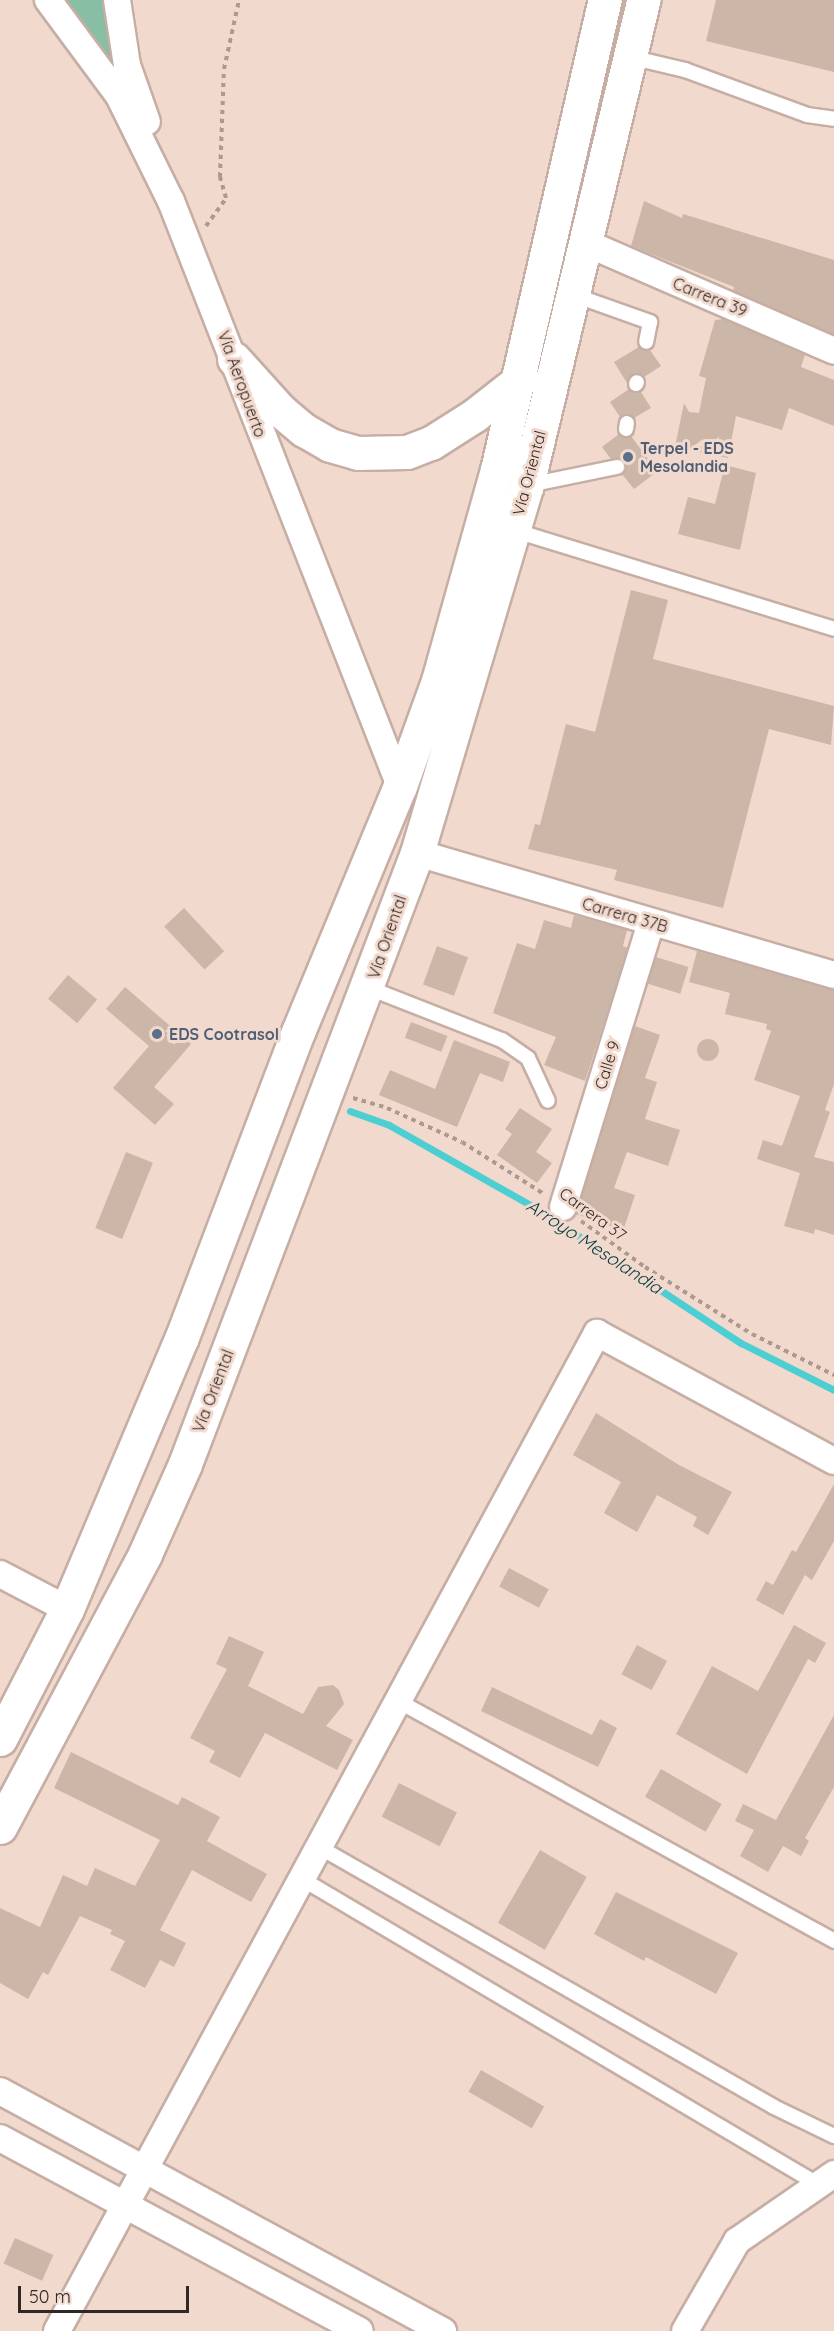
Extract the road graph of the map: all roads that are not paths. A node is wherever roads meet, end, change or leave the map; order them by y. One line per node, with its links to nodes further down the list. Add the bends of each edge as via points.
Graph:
1 (48, 0): 7 (street, Vía Aeropuerto, via 119,96)
2 (117, 0): 7 (street, via 127,65)
3 (605, 0): 14 (highway, Vía Oriental)
4 (643, 0): 5 (highway, Vía Oriental)
5 (630, 57): 6 (lane, via 685,70 807,115); 8 (highway, Vía Oriental)
6 (834, 119)
7 (171, 201): 13 (street, Vía Aeropuerto)
8 (586, 243): 9 (highway, Vía Oriental); 12 (street, Carrera 39)
9 (574, 295): 10 (lane, via 650,322); 11 (highway, Vía Oriental)
10 (646, 342)
11 (561, 346): 14 (highway); 16 (highway, Vía Oriental)
12 (834, 351)
13 (234, 359): 14 (highway, via 281,411 304,430 330,445 358,453 407,452 431,443 475,416); 19 (street, Vía Aeropuerto)
14 (517, 382): 19 (highway, Vía Oriental, via 497,470 438,681)
15 (617, 466): 16 (lane)
16 (527, 485): 17 (highway, Vía Oriental)
17 (513, 530): 18 (lane); 20 (highway, Vía Oriental)
18 (834, 629)
19 (400, 786): 28 (highway, Vía Oriental, via 298,1032 182,1337)
20 (417, 854): 21 (street, Carrera 37B); 23 (highway, Vía Oriental)
21 (651, 923): 22 (street, Carrera 37B); 25 (street, Calle 9)
22 (834, 975)
23 (369, 988): 24 (lane, via 502,1040 528,1058); 31 (highway, Vía Oriental, via 181,1474 134,1575)
24 (548, 1101)
25 (563, 1207)
26 (834, 1461): 29 (street, via 597,1333)
27 (0, 1574): 28 (street)
28 (67, 1609): 30 (highway, Vía Oriental)
29 (398, 1701): 32 (street); 34 (lane)
30 (0, 1739)
31 (0, 1827)
32 (319, 1847): 33 (street); 36 (lane, via 774,2107)
33 (302, 1879): 38 (street); 39 (lane)
34 (834, 1941)
35 (0, 2091): 38 (street)
36 (834, 2136)
37 (0, 2138): 40 (street)
38 (145, 2169): 40 (street); 43 (street)
39 (827, 2179): 44 (street, via 737,2241)
40 (125, 2205): 41 (street); 42 (street)
41 (57, 2331)
42 (360, 2331)
43 (442, 2331)
44 (685, 2331)

